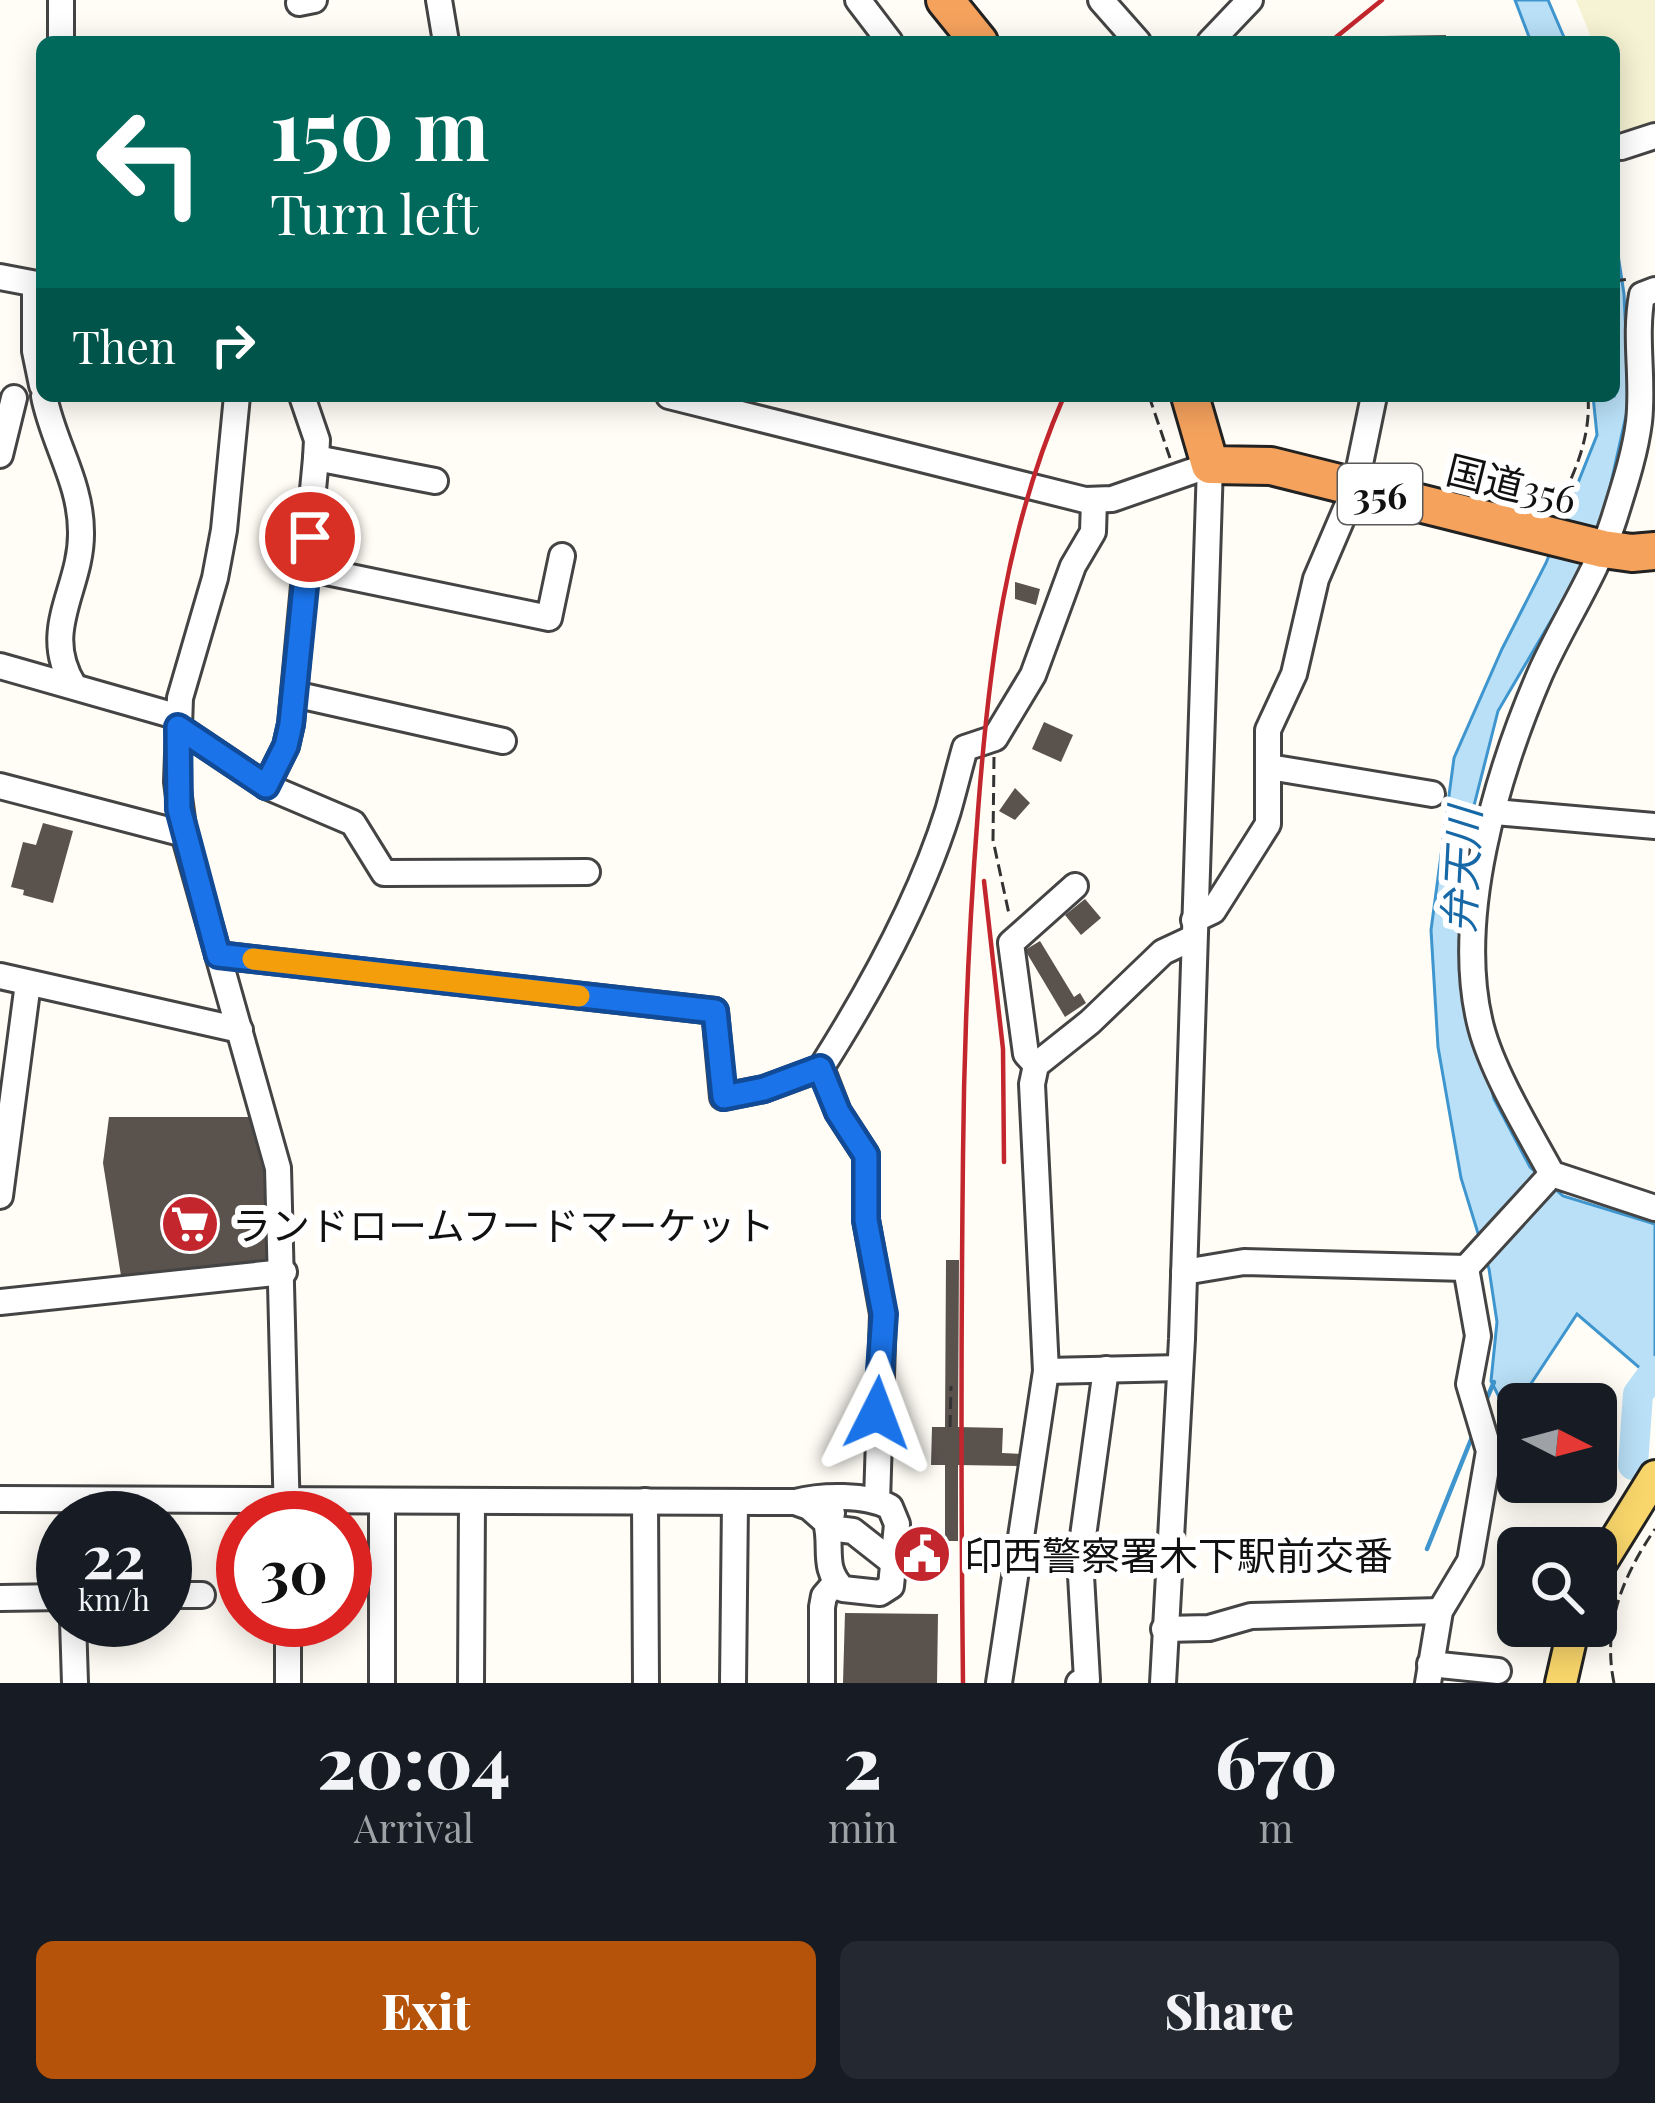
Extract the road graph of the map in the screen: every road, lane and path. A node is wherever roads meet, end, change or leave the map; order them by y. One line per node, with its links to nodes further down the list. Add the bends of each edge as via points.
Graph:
1 (61, 0): 7 (street)
2 (439, 0): 8 (street)
3 (858, 0): 9 (street)
4 (945, 0): 10 (highway)
5 (1250, 0): 12 (street)
6 (1115, 5): 11 (street)
7 (61, 36)
8 (445, 36)
9 (885, 36)
10 (974, 36)
11 (1134, 36)
12 (1216, 36)
13 (1655, 136): 14 (street)
14 (1621, 147)
15 (0, 277): 16 (street)
16 (36, 284)
17 (1644, 284): 27 (street, via 1637,321)
18 (7, 396): 28 (street)
19 (46, 402): 40 (street, via 79,504 82,536 60,637 60,664)
20 (236, 402): 42 (street, via 218,562)
21 (304, 402): 29 (street)
22 (692, 402): 33 (street)
23 (1153, 402): 30 (path)
24 (1190, 402): 30 (highway)
25 (1372, 402): 32 (street)
26 (1588, 402): 34 (path, via 1580,464)
27 (1646, 432): 35 (street)
28 (0, 455)
29 (316, 458): 31 (street); 38 (street)
30 (1193, 471): 32 (highway, 国道356 / 356, via 1271,466); 33 (street); 54 (street)
31 (435, 481)
32 (1355, 488): 34 (highway, 国道356 / 356); 45 (street, via 1268,730)
33 (1094, 500): 43 (street, via 1093,532 1033,675)
34 (1547, 535): 35 (highway, 国道356 / 356)
35 (1600, 548): 36 (highway, 国道356 / 356); 49 (street, via 1541,671)
36 (1655, 551)
37 (562, 556): 38 (street, via 549,618)
38 (307, 568): 41 (street)
39 (0, 667): 40 (street)
40 (74, 686): 42 (street)
41 (294, 694): 44 (street); 47 (street, via 286,746)
42 (178, 722): 47 (street); 51 (street)
43 (995, 738): 55 (path, via 993,840); 61 (street, via 965,748 910,906)
44 (503, 741)
45 (1269, 767): 48 (street); 54 (street, via 1268,824)
46 (0, 786): 51 (street)
47 (266, 786): 52 (street, via 353,823 384,873)
48 (1432, 794)
49 (1495, 812): 50 (street); 62 (street, via 1470,950 1482,1029)
50 (1655, 826)
51 (184, 834): 56 (street)
52 (587, 872)
53 (1075, 886): 55 (street)
54 (1194, 929): 60 (street); 67 (street)
55 (1014, 939): 60 (street, via 1026,1054)
56 (218, 955): 59 (street); 61 (street, via 715,1011 724,1097)
57 (0, 976): 58 (street)
58 (28, 983): 59 (street); 63 (street)
59 (240, 1030): 66 (street, via 278,1168)
60 (1036, 1065): 71 (street)
61 (820, 1068): 80 (street, via 866,1155 866,1220 884,1314)
62 (1552, 1174): 64 (street); 65 (street)
63 (0, 1196)
64 (1655, 1208)
65 (1466, 1268): 67 (street, via 1244,1262); 95 (street, via 1478,1336 1469,1384 1489,1450 1470,1561)
66 (284, 1272): 68 (street); 75 (street)
67 (1184, 1272): 69 (street)
68 (0, 1302)
69 (1180, 1368): 70 (street); 96 (street)
70 (1106, 1370): 71 (street); 110 (street, via 1081,1558 1087,1680)
71 (1046, 1371): 109 (street)
72 (951, 1386): 73 (path)
73 (950, 1427)
74 (1655, 1476): 88 (main road)
75 (287, 1491)
76 (0, 1499): 85 (street)
77 (846, 1499): 80 (street); 83 (street); 86 (street, via 833,1509)
78 (472, 1501): 79 (street); 81 (street); 105 (street)
79 (645, 1501): 82 (street); 106 (street)
80 (877, 1501): 89 (street, via 895,1514)
81 (382, 1502): 84 (street); 104 (street)
82 (735, 1502): 83 (street); 107 (street)
83 (795, 1502): 86 (street)
84 (372, 1503)
85 (216, 1507)
86 (829, 1528): 89 (street, via 853,1531); 90 (street, via 827,1563)
87 (1655, 1529): 113 (path, via 1616,1601)
88 (1617, 1537)
89 (895, 1564): 90 (street, via 886,1592 852,1592)
90 (836, 1582): 108 (street, via 822,1607)
91 (192, 1594): 92 (street)
92 (202, 1594)
93 (36, 1597): 94 (street)
94 (0, 1598)
95 (1440, 1611): 96 (street, via 1251,1616); 101 (street)
96 (1164, 1629): 111 (street)
97 (74, 1647): 102 (street)
98 (287, 1647): 103 (street)
99 (1569, 1647): 112 (main road)
100 (1498, 1671): 101 (street)
101 (1429, 1673)
102 (75, 1683)
103 (288, 1683)
104 (382, 1683)
105 (471, 1683)
106 (646, 1683)
107 (734, 1683)
108 (822, 1683)
109 (1000, 1683)
110 (1079, 1683)
111 (1162, 1683)
112 (1561, 1683)
113 (1614, 1683)

